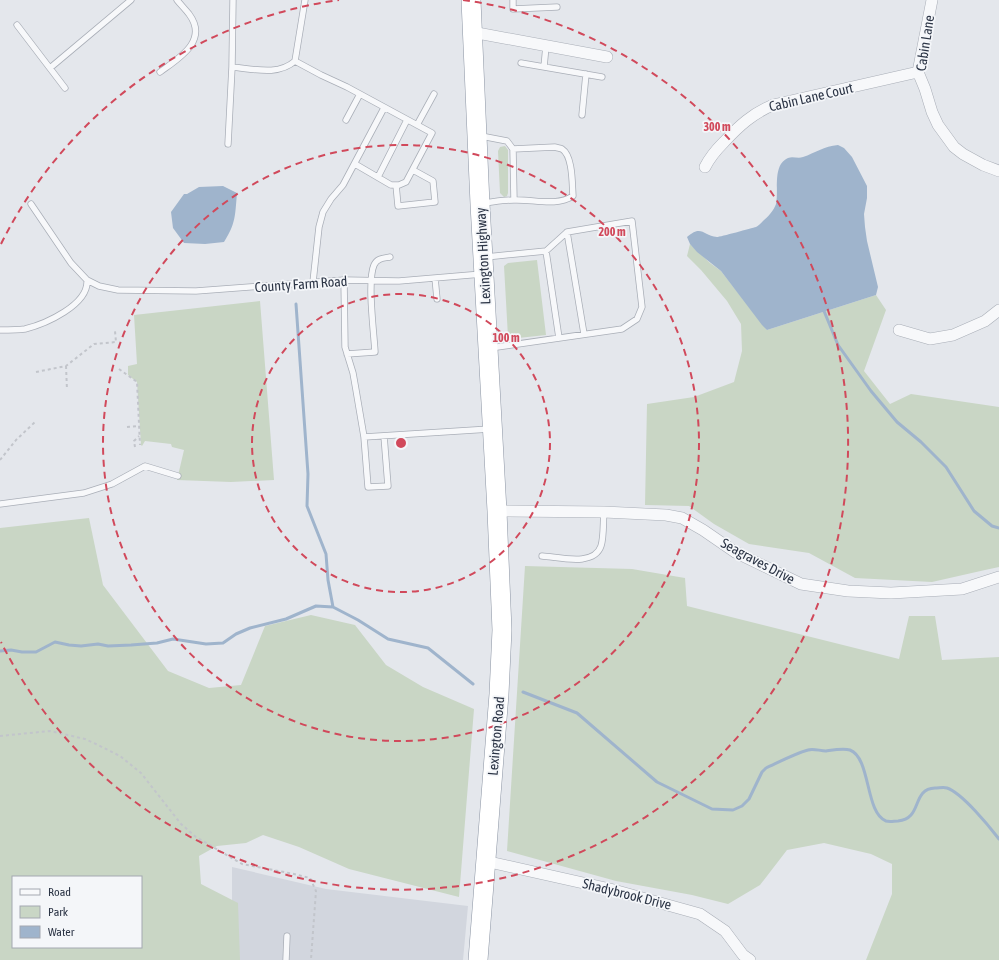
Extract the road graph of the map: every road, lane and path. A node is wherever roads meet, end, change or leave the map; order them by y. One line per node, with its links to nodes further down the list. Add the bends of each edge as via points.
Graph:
1 (131, 0): 17 (lane)
2 (177, 0): 18 (lane, via 190,15 195,26 195,37 183,55)
3 (233, 0): 15 (lane)
4 (305, 0): 13 (lane)
5 (470, 0): 10 (highway, Lexington Highway)
6 (513, 0): 8 (lane, via 513,9)
7 (932, 0): 19 (street, Cabin Lane)
8 (557, 7)
9 (17, 25): 17 (lane)
10 (472, 32): 11 (street); 30 (highway, Lexington Highway)
11 (546, 46): 12 (street); 16 (lane)
12 (607, 57)
13 (296, 61): 15 (lane, via 274,71); 23 (lane)
14 (521, 63): 16 (lane)
15 (232, 67): 31 (lane)
16 (544, 67): 20 (lane)
17 (50, 68): 22 (lane)
18 (160, 72)
19 (918, 72): 34 (street, Cabin Lane Court, via 762,109 739,126 709,158); 36 (street, Cabin Lane, via 938,125 954,147 983,165)
20 (586, 74): 21 (lane); 26 (lane)
21 (602, 76)
22 (66, 88)
23 (360, 94): 25 (lane); 27 (lane)
24 (434, 94): 29 (lane)
25 (384, 108): 28 (lane); 33 (lane)
26 (582, 115)
27 (346, 120)
28 (407, 120): 29 (lane); 37 (lane)
29 (417, 125): 35 (lane, via 432,133)
30 (476, 135): 32 (lane, via 507,141); 41 (highway, Lexington Highway)
31 (228, 144)
32 (513, 149): 39 (lane); 39 (lane, via 562,149 568,156 573,196 568,200 548,202)
33 (355, 164): 37 (lane); 50 (lane, via 323,212)
34 (705, 167)
35 (412, 170): 38 (lane, via 406,182); 38 (lane, via 433,181 435,202 398,206)
36 (999, 171)
37 (378, 177): 38 (lane, via 391,185)
38 (396, 185)
39 (514, 200): 41 (lane)
40 (31, 204): 47 (lane, via 71,263)
41 (480, 204): 45 (highway, Lexington Highway)
42 (567, 232): 43 (lane); 56 (lane); 56 (lane, via 632,221 642,307 636,319 622,329)
43 (546, 251): 45 (lane, County Farm Road); 57 (lane)
44 (390, 257): 49 (lane, via 381,258 374,264)
45 (484, 265): 46 (lane, County Farm Road); 58 (highway, Lexington Highway)
46 (435, 278): 49 (lane, County Farm Road); 51 (lane)
47 (87, 280): 50 (lane, County Farm Road, via 99,286 118,290 196,291); 53 (lane, via 88,287 64,313 24,329)
48 (344, 280): 49 (lane, County Farm Road); 50 (lane, County Farm Road); 59 (lane)
49 (371, 280): 59 (lane, via 375,352)
50 (313, 282)
51 (437, 299)
52 (999, 310): 54 (street, via 985,321 953,335 930,339)
53 (0, 330)
54 (899, 330)
55 (115, 331): 60 (path, via 116,342 94,344)
56 (584, 334): 57 (lane)
57 (558, 338): 58 (lane)
58 (488, 349): 67 (highway, Lexington Highway)
59 (347, 354): 70 (lane, via 353,373)
60 (66, 366): 62 (path); 63 (path)
61 (119, 368): 65 (path, via 137,382)
62 (36, 372)
63 (67, 390)
64 (35, 422): 73 (path)
65 (139, 426): 66 (path); 68 (path)
66 (127, 427)
67 (493, 429): 69 (lane); 76 (highway, Lexington Highway)
68 (139, 435): 71 (path); 72 (path, via 134,441)
69 (384, 436): 70 (lane); 70 (lane, via 388,486 381,487 368,487)
70 (364, 437)
71 (140, 445)
72 (135, 447)
73 (0, 460)
74 (178, 476): 75 (lane, via 146,466 112,484 84,493)
75 (0, 504)
76 (497, 511): 77 (street, Seagraves Drive); 81 (highway, Lexington Road, via 501,604 499,694)
77 (604, 512): 78 (lane, via 602,545 597,554 583,560); 79 (street, Seagraves Drive, via 682,518 735,552 801,584 848,591 891,593 962,589)
78 (542, 556)
79 (999, 577)
80 (0, 736): 84 (path, via 50,731 96,744 120,756 142,773 181,824 196,837 242,864 310,878 316,891)
81 (485, 861): 85 (highway, Lexington Road); 86 (street, Shadybrook Drive, via 610,889 700,914 724,930)
82 (286, 936): 83 (lane)
83 (286, 960)
84 (310, 960)
85 (478, 960)
86 (750, 960)

